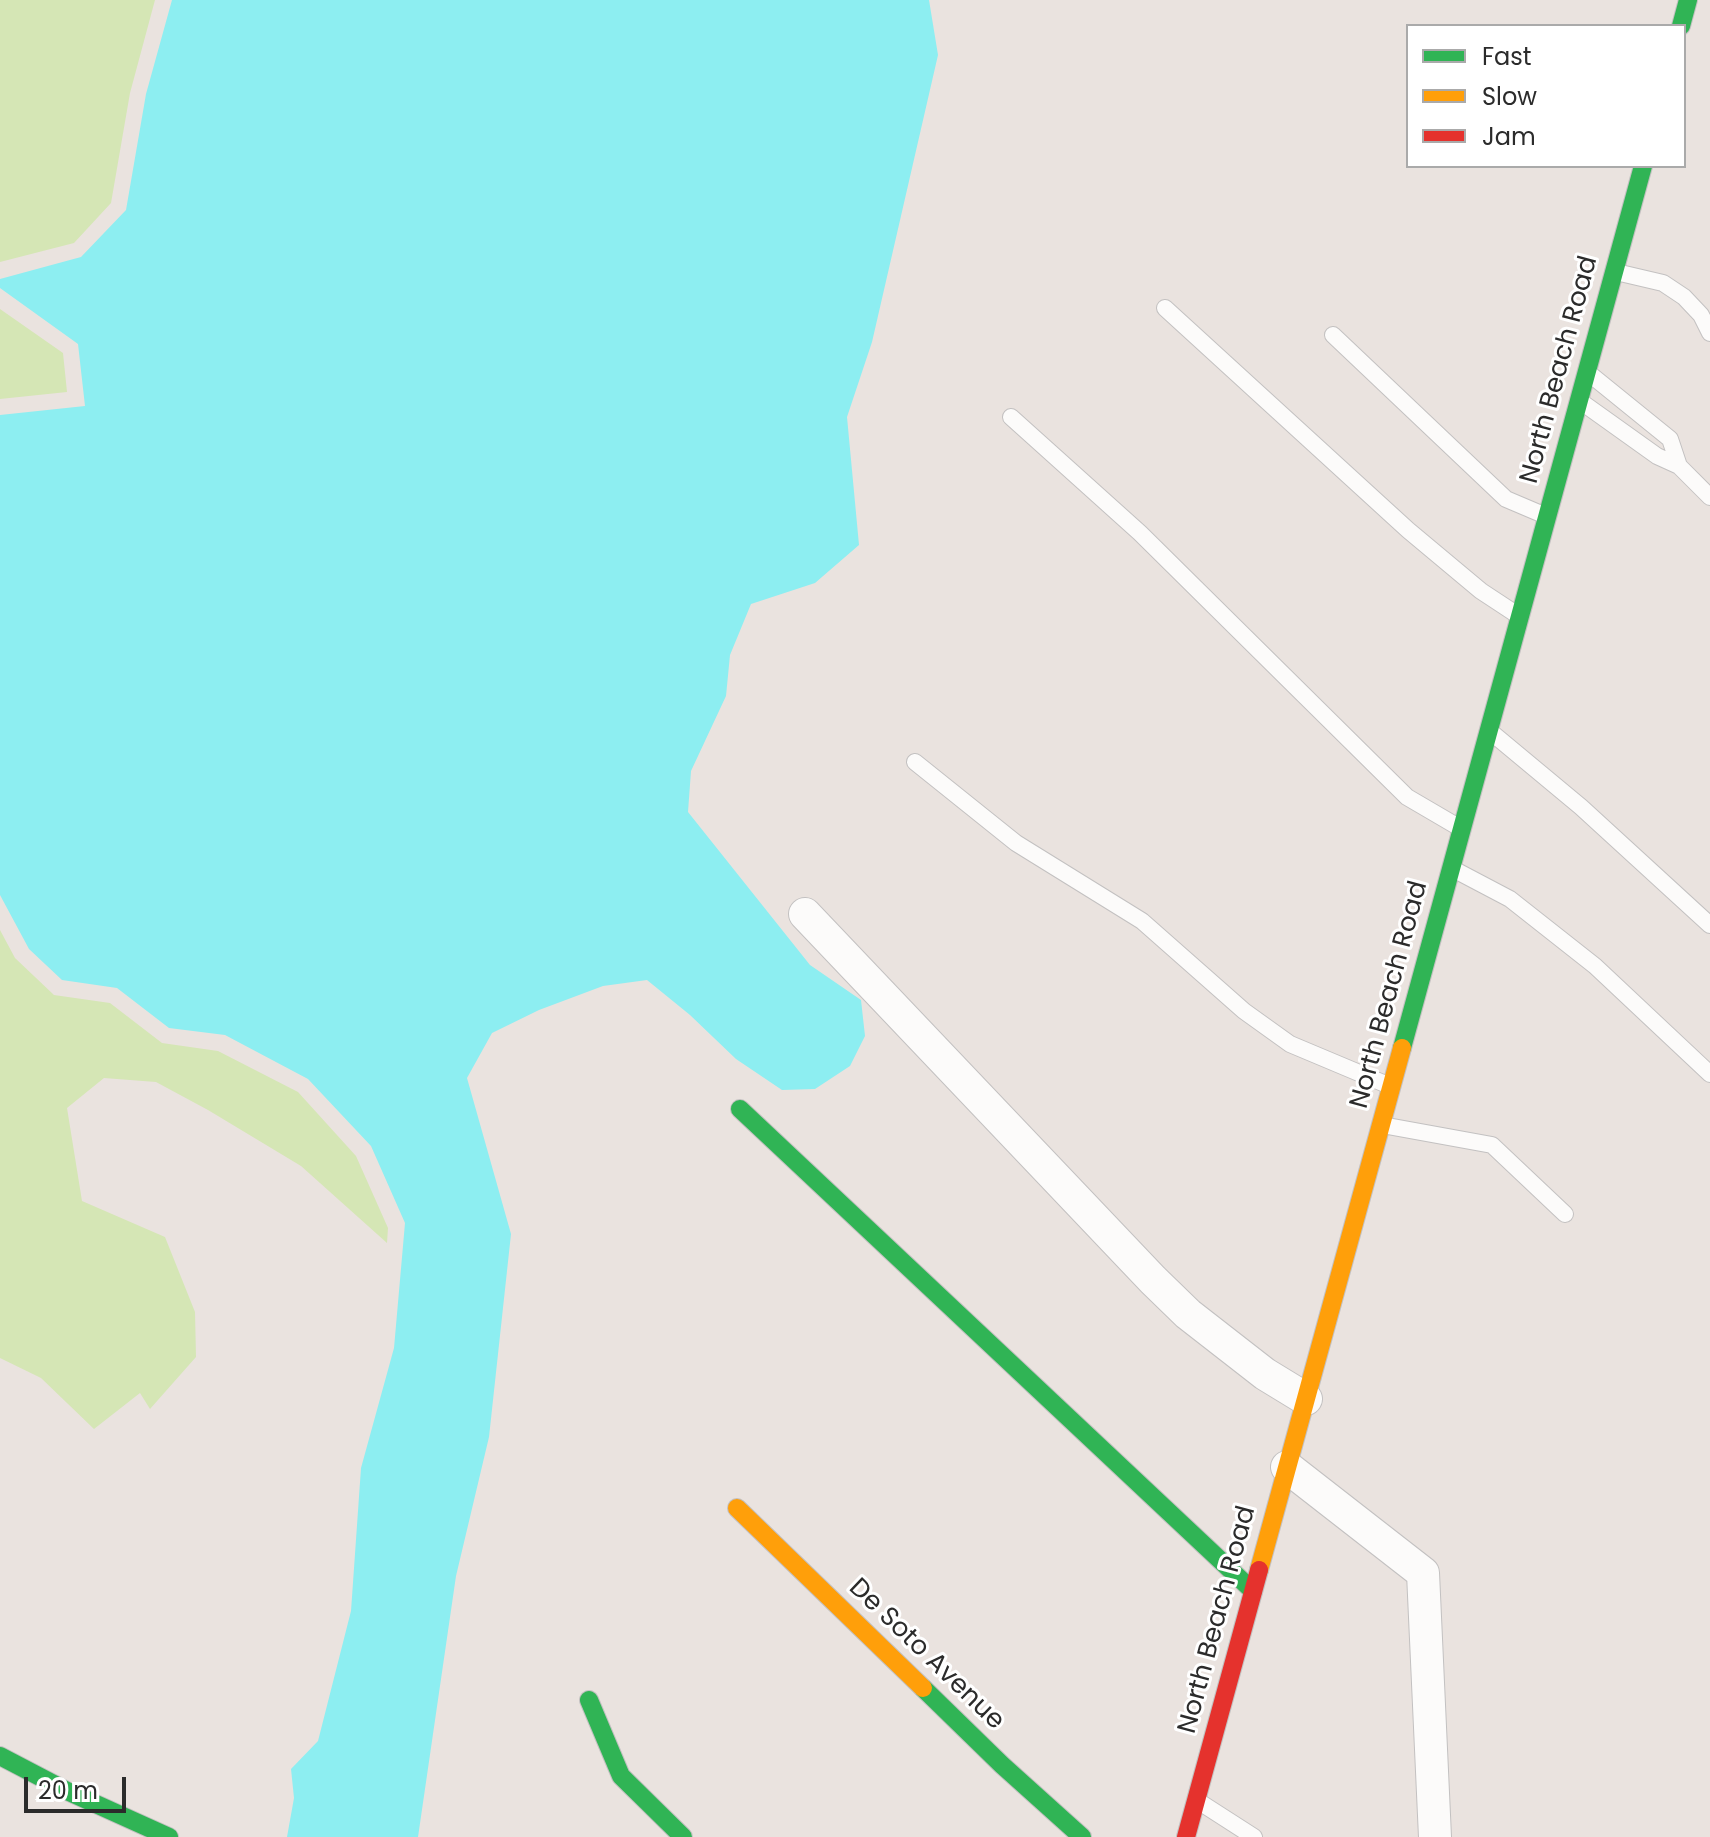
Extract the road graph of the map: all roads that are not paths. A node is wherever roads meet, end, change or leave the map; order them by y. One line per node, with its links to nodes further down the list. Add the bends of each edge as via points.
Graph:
1 (1688, 0): 2 (street)
2 (1682, 24)
3 (1642, 168): 4 (street, North Beach Road)
4 (1614, 272): 6 (lane, via 1663,283 1701,315); 8 (street, North Beach Road)
5 (1165, 308): 14 (lane, via 1408,530)
6 (1710, 333)
7 (1333, 335): 13 (lane, via 1506,499)
8 (1587, 372): 9 (street, North Beach Road); 11 (lane, via 1670,439)
9 (1579, 400): 11 (lane); 13 (street, North Beach Road)
10 (1011, 417): 17 (lane, via 1140,533 1407,797)
11 (1679, 466): 12 (lane)
12 (1710, 497)
13 (1547, 517): 14 (street, North Beach Road)
14 (1520, 617): 15 (street, North Beach Road)
15 (1489, 730): 17 (street, North Beach Road); 20 (lane)
16 (915, 762): 22 (lane, via 1016,843 1142,921 1244,1011 1290,1044)
17 (1462, 829): 18 (street, North Beach Road)
18 (1451, 868): 21 (lane, via 1510,899 1595,966); 22 (street, North Beach Road)
19 (805, 914): 26 (street, via 1188,1314)
20 (1710, 925)
21 (1710, 1074)
22 (1391, 1087): 24 (street, North Beach Road)
23 (740, 1109): 29 (street)
24 (1381, 1125): 25 (lane, via 1492,1145); 26 (street, North Beach Road)
25 (1565, 1214)
26 (1306, 1399): 27 (street, North Beach Road)
27 (1287, 1467): 29 (street, North Beach Road); 38 (street, via 1423,1573)
28 (737, 1508): 35 (street, De Soto Avenue)
29 (1253, 1591): 32 (street, North Beach Road)
30 (589, 1700): 34 (street, via 621,1776)
31 (0, 1756): 33 (street)
32 (1196, 1800): 36 (street, North Beach Road); 37 (lane)
33 (169, 1837)
34 (683, 1837)
35 (1082, 1837)
36 (1186, 1837)
37 (1254, 1837)
38 (1435, 1837)

